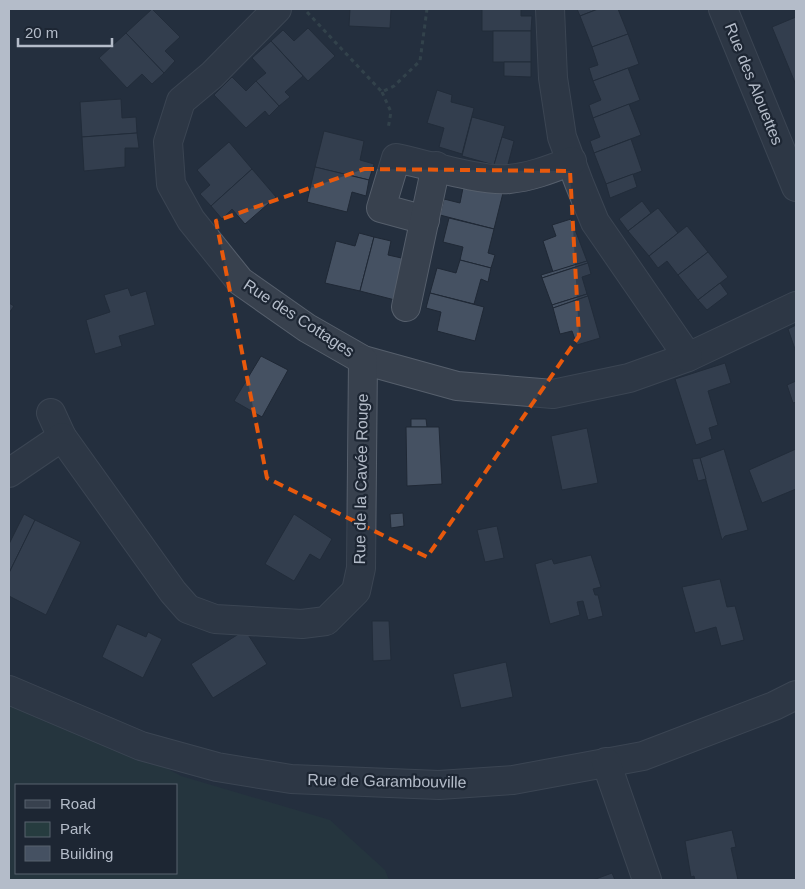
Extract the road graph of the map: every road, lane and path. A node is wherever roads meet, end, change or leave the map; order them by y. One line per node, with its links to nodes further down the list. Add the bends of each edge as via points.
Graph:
1 (276, 9): 15 (street, Rue des Cottages, via 212,75 181,100 168,142 171,184 191,220 240,280 307,328)
2 (304, 9): 6 (path)
3 (427, 9): 6 (path, via 420,61 394,86)
4 (550, 9): 8 (street, via 562,137)
5 (723, 9): 10 (street, Rue des Alouettes)
6 (382, 92): 7 (path, via 391,112 387,138)
7 (396, 158): 9 (street); 11 (street, via 381,208)
8 (572, 161): 9 (street, via 533,176 507,180); 14 (street, via 595,222)
9 (436, 166): 11 (street)
10 (796, 187)
11 (425, 220): 13 (street)
12 (796, 306): 14 (street)
13 (406, 307)
14 (688, 357): 15 (street, via 629,378 553,394 457,386)
15 (363, 360): 17 (street, Rue de la Cavée Rouge, via 362,568 356,592 326,621 302,624 215,619 188,609)
16 (50, 412): 17 (street, Rue de la Cavée Rouge)
17 (62, 438): 18 (street)
18 (9, 473)
19 (9, 690): 21 (street, Rue de Garambouville, via 141,746 217,767 291,779 438,785 513,780)
20 (796, 695): 21 (street, Rue de Garambouville, via 643,756)
21 (606, 762): 22 (street)
22 (647, 880)

